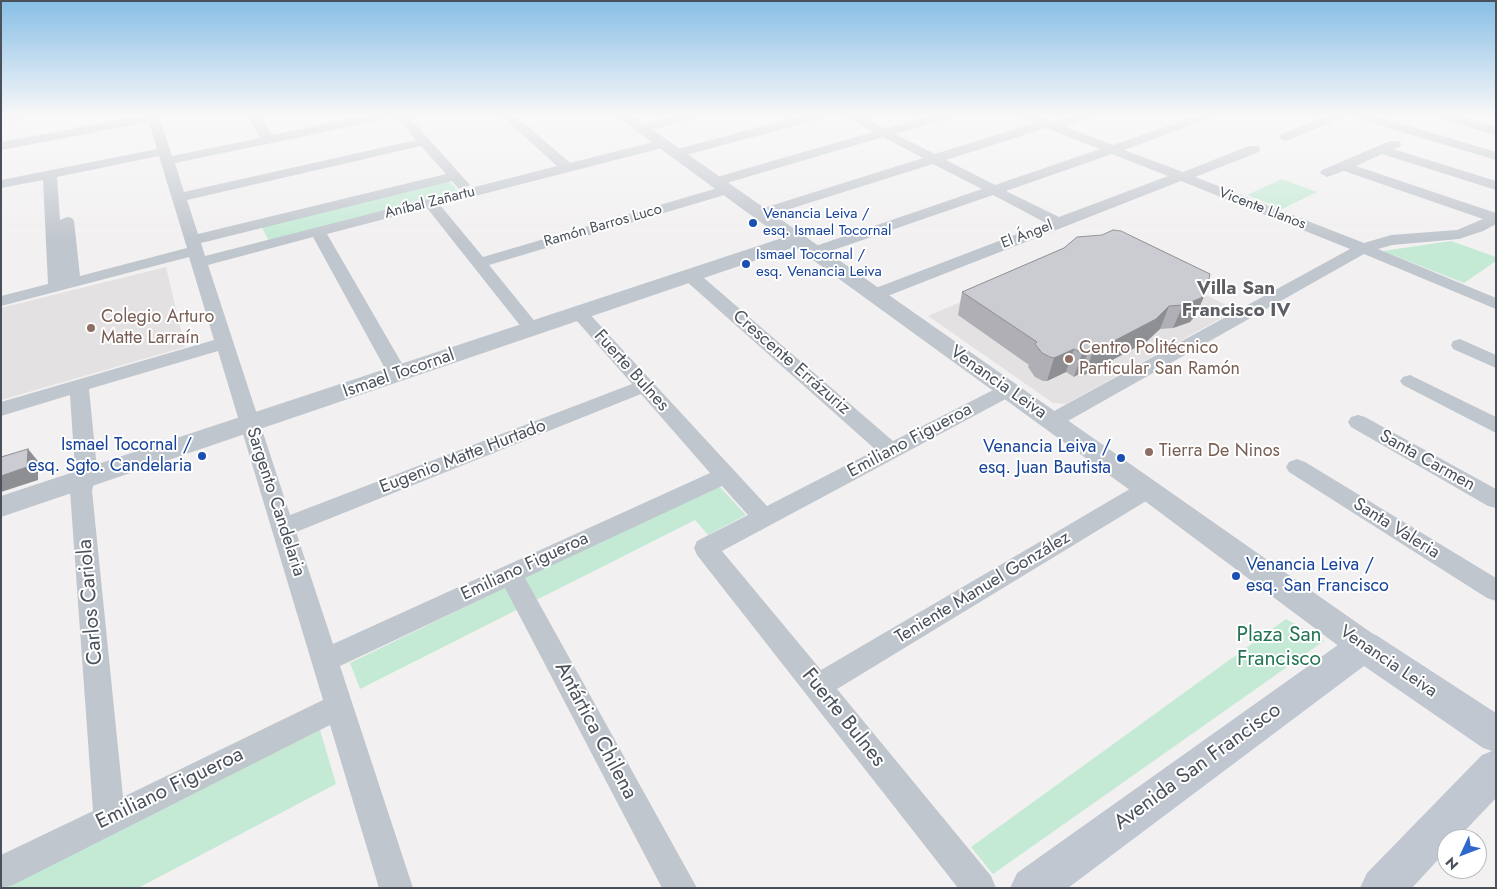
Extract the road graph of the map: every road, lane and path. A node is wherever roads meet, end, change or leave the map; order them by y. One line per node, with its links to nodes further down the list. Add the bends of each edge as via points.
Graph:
1 (128, 157): 24 (street)
2 (134, 157): 20 (street)
3 (166, 157): 30 (street, Sargento Candelaria)
4 (356, 157): 30 (street)
5 (438, 157): 22 (street)
6 (555, 157): 19 (street)
7 (623, 157): 19 (street, Aníbal Zañartu)
8 (680, 157): 26 (street, Venancia Leiva)
9 (810, 157): 26 (street, Ramón Barros Luco)
10 (930, 157): 17 (street)
11 (938, 157): 17 (street)
12 (1088, 157): 28 (street)
13 (1130, 157): 23 (street, Vicente Llanos)
14 (1231, 157): 23 (street, El Ángel)
15 (1364, 157): 18 (street)
16 (1406, 157): 27 (street)
17 (933, 159): 28 (street); 32 (street)
18 (1344, 166): 21 (street); 33 (street)
19 (567, 168): 29 (street, Aníbal Zañartu)
20 (56, 172): 25 (street); 41 (street)
21 (1327, 173)
22 (454, 176): 29 (street); 38 (street, Aníbal Zañartu)
23 (1180, 176): 34 (street, El Ángel); 37 (street, Vicente Llanos)
24 (1, 177)
25 (1, 184)
26 (721, 186): 32 (street, Venancia Leiva); 39 (street, Ramón Barros Luco)
27 (1496, 186)
28 (992, 190): 34 (street); 36 (street)
29 (470, 193): 31 (street, Aníbal Zañartu)
30 (178, 198): 38 (street, Sargento Candelaria)
31 (431, 203): 35 (street, Aníbal Zañartu); 39 (street)
32 (759, 214): 36 (street, Venancia Leiva)
33 (1496, 218): 37 (street, via 1464,232 1391,240)
34 (1058, 223): 42 (street, El Ángel)
35 (318, 232): 38 (street, Aníbal Zañartu); 50 (street)
36 (805, 246): 40 (street, Ismael Tocornal); 42 (street, Venancia Leiva)
37 (1363, 248): 44 (street, Vicente Llanos); 56 (street)
38 (195, 251): 41 (street, Aníbal Zañartu); 47 (street, Sargento Candelaria)
39 (479, 262): 46 (street)
40 (691, 276): 45 (street, Ismael Tocornal); 60 (street, Crescente Errázuriz)
41 (65, 284): 43 (street, Aníbal Zañartu)
42 (874, 294): 54 (street, Venancia Leiva)
43 (1, 300)
44 (1496, 304)
45 (579, 313): 46 (street, Ismael Tocornal); 53 (street, Fuerte Bulnes)
46 (532, 329): 50 (street, Ismael Tocornal)
47 (224, 343): 52 (street); 58 (street, Sargento Candelaria)
48 (1460, 345): 49 (street)
49 (1496, 362)
50 (398, 374): 58 (street, Ismael Tocornal)
51 (1410, 381): 59 (street)
52 (79, 386): 55 (street); 63 (street, Carlos Cariola, via 86,469)
53 (644, 386): 62 (street, Fuerte Bulnes); 68 (street, Eugenio Matte Hurtado)
54 (1008, 390): 56 (street, Venancia Leiva); 60 (street, Emiliano Figueroa)
55 (1, 409)
56 (1052, 421): 64 (street, Venancia Leiva)
57 (1358, 422): 65 (street, Santa Carmen)
58 (250, 424): 63 (street, Ismael Tocornal); 68 (street, Sargento Candelaria)
59 (1496, 426)
60 (891, 451): 67 (street, Emiliano Figueroa)
61 (1297, 467): 71 (street, Santa Valeria)
62 (725, 475): 67 (street, Fuerte Bulnes); 70 (street, Emiliano Figueroa)
63 (84, 479): 66 (street, Ismael Tocornal); 78 (street, Carlos Cariola, via 81,491)
64 (1148, 489): 72 (street, Venancia Leiva); 74 (street, Teniente Manuel González)
65 (1496, 500)
66 (1, 507)
67 (764, 518): 69 (street, Emiliano Figueroa)
68 (283, 527): 73 (street, Sargento Candelaria)
69 (706, 548): 74 (street, Fuerte Bulnes)
70 (510, 574): 73 (street, Emiliano Figueroa); 81 (street, Antártica Chilena)
71 (1496, 592)
72 (1364, 646): 76 (main road, Venancia Leiva); 83 (main road, Avenida San Francisco)
73 (324, 660): 75 (street, Sargento Candelaria)
74 (818, 686): 82 (street, Fuerte Bulnes)
75 (339, 706): 78 (street, Emiliano Figueroa); 80 (street, Sargento Candelaria)
76 (1490, 722)
77 (1496, 769): 84 (main road)
78 (109, 820): 79 (street, Emiliano Figueroa)
79 (1, 872)
80 (396, 888)
81 (680, 888)
82 (979, 888)
83 (1032, 888)
84 (1382, 888)

